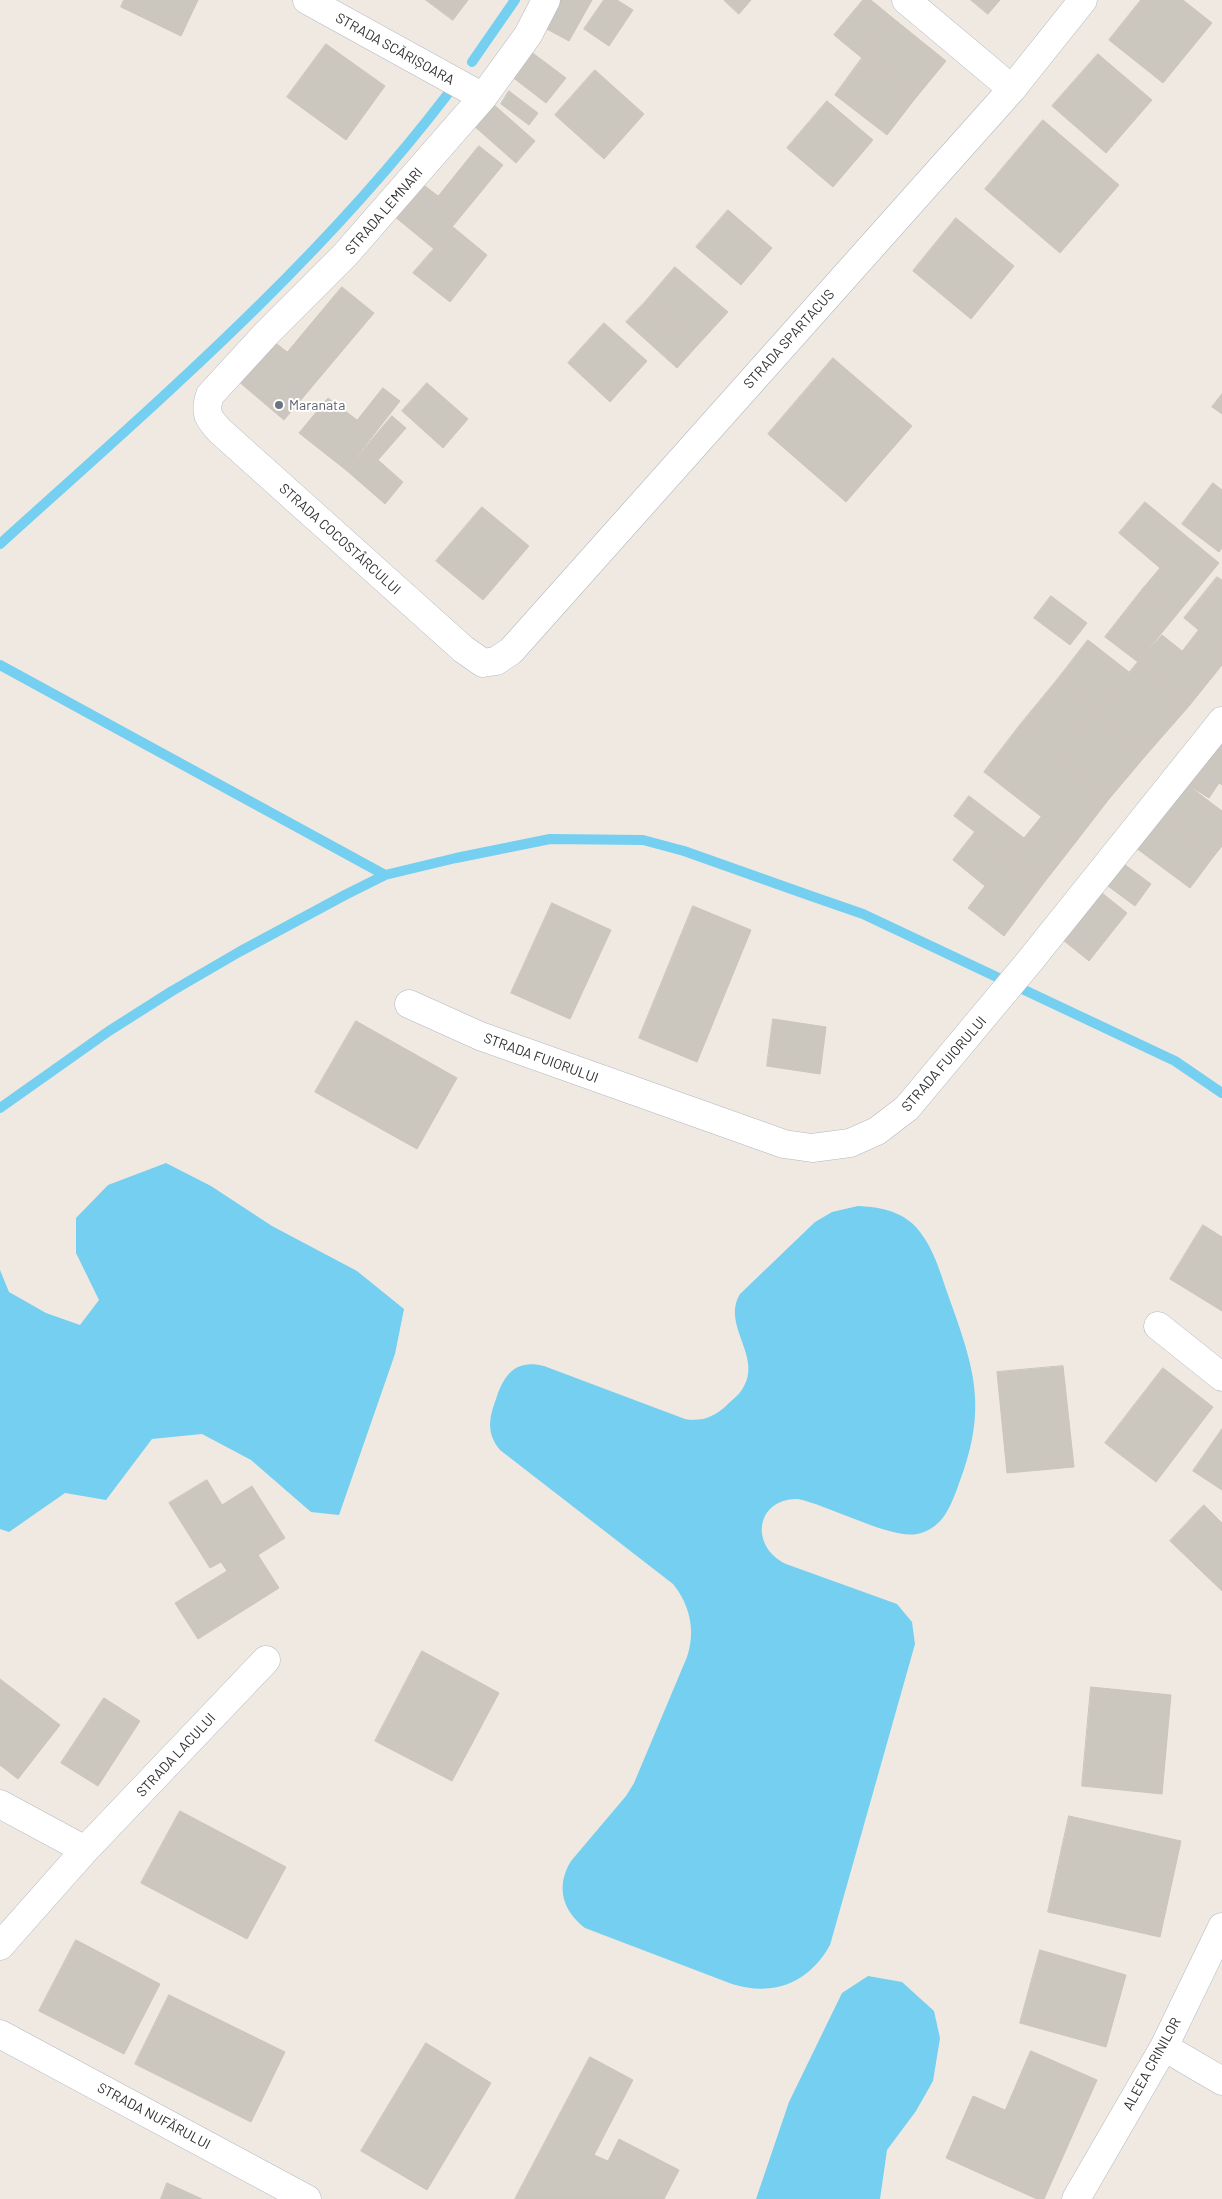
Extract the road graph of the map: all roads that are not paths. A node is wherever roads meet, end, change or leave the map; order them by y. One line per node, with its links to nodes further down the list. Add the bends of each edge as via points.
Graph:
1 (307, 0): 6 (street, STRADA SCĂRIȘOARA)
2 (546, 0): 6 (street, STRADA LEMNARI, via 528,35)
3 (906, 0): 5 (street)
4 (1084, 0): 5 (street, STRADA SPARTACUS)
5 (1012, 89): 8 (street, STRADA SPARTACUS, via 511,651 496,661)
6 (483, 97): 7 (street, STRADA LEMNARI, via 345,255 210,395)
7 (206, 408): 8 (street, STRADA COCOSTÂRCULUI, via 210,420 220,431)
8 (483, 663)
9 (1222, 720): 10 (street, STRADA FUIORULUI, via 916,1098 893,1120 850,1143 812,1148 784,1144 480,1036)
10 (410, 1004)
11 (1158, 1326): 12 (street)
12 (1222, 1377)
13 (266, 1660): 15 (street, STRADA LACULUI)
14 (0, 1804): 15 (street)
15 (86, 1850): 17 (street, STRADA LACULUI)
16 (1222, 1927): 19 (street, ALEEA CRINILOR)
17 (0, 1946)
18 (0, 2034): 21 (street, STRADA NUFĂRULUI)
19 (1164, 2047): 20 (street); 22 (street, ALEEA CRINILOR)
20 (1222, 2081)
21 (307, 2199)
22 (1076, 2199)

